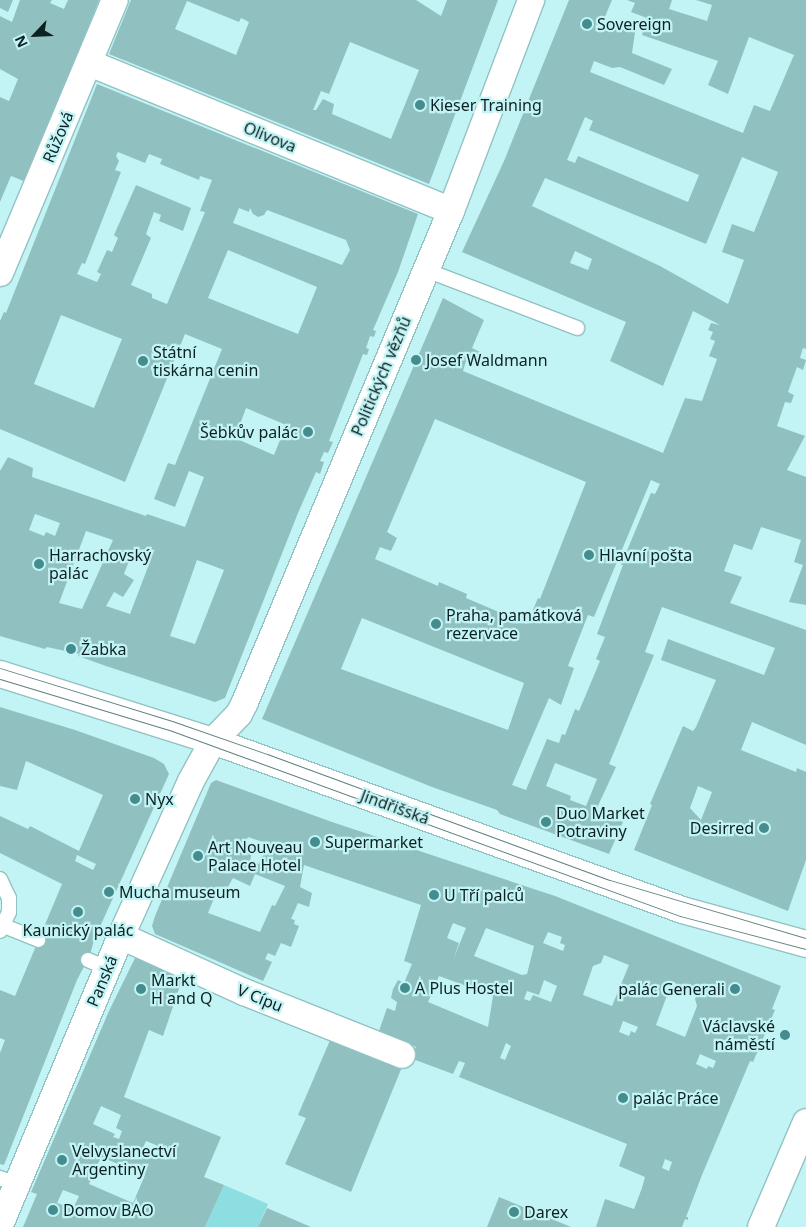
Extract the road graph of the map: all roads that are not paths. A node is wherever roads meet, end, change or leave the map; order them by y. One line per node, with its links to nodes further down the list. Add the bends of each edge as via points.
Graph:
1 (115, 0): 3 (street, Růžová)
2 (531, 0): 4 (street, Politických vězňů)
3 (89, 63): 4 (street, Olivova); 5 (street, Růžová)
4 (451, 211): 6 (street, Politických vězňů)
5 (2, 265)
6 (426, 270): 7 (lane); 9 (street, Politických vězňů, via 245,702 239,714)
7 (577, 328)
8 (0, 674): 9 (street, Jindřišská)
9 (213, 741): 12 (street, Panská, via 194,773); 14 (street, Jindřišská, via 682,910)
10 (0, 879): 11 (lane, via 9,898 9,912)
11 (2, 929): 13 (lane)
12 (121, 936): 15 (lane, via 154,941); 16 (street, V Cípu, via 244,992); 18 (street, Panská, via 97,964)
13 (38, 940)
14 (798, 942)
15 (236, 977)
16 (402, 1055)
17 (806, 1122): 20 (street)
18 (8, 1182): 19 (street, Panská)
19 (0, 1225)
20 (761, 1227)

